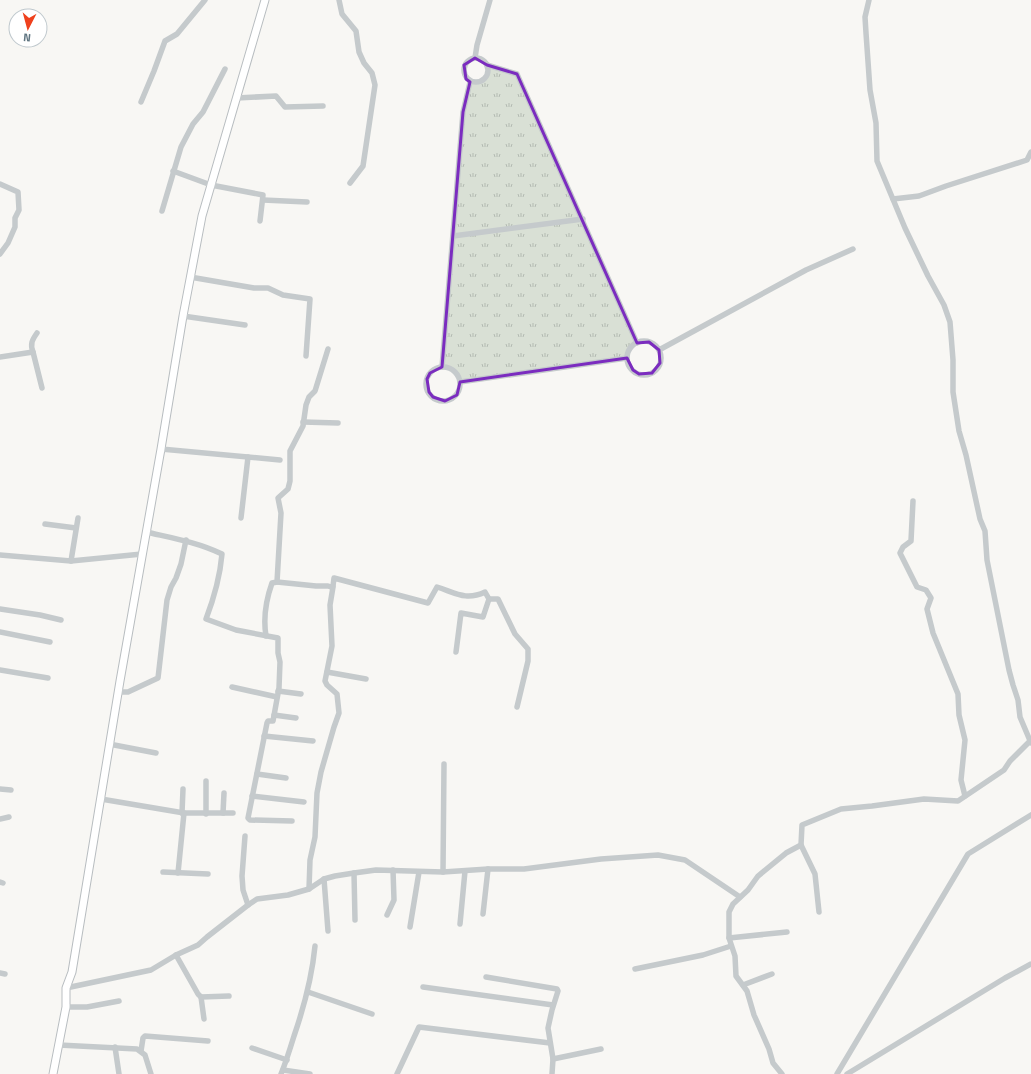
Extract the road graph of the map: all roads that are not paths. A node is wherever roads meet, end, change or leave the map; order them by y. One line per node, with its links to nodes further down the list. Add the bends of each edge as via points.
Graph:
1 (205, 0): 11 (street, via 177,34 165,41)
2 (265, 0): 10 (main road)
3 (339, 0): 15 (street, via 342,14 356,31 359,52 372,73 375,86 364,166)
4 (490, 0): 6 (street, via 477,45)
5 (869, 0): 18 (street, via 865,17 870,90 876,123 876,154)
6 (476, 58): 7 (street); 9 (street, via 467,61 463,70)
7 (487, 65): 9 (street, via 487,76 484,80); 22 (street, via 517,74)
8 (225, 68): 14 (street, via 203,112 193,124 181,147)
9 (470, 82): 24 (street, via 463,112)
10 (237, 98): 12 (street, via 276,96 285,107); 17 (main road)
11 (141, 102)
12 (323, 106)
13 (1031, 152): 18 (street, via 1027,160 1006,168 919,196)
14 (173, 171): 17 (street); 21 (street)
15 (350, 183)
16 (0, 184): 26 (street, via 18,192 19,210 15,218 15,227)
17 (211, 185): 19 (street, via 262,194); 27 (main road)
18 (893, 199): 79 (street, via 950,322 958,430 984,531 987,560 1012,685 1018,700 1020,717)
19 (263, 200): 20 (street); 23 (street)
20 (307, 202)
21 (162, 211)
22 (583, 219): 24 (street); 31 (street)
23 (260, 221)
24 (453, 236): 38 (street)
25 (853, 249): 33 (street, via 806,270)
26 (0, 254)
27 (190, 277): 28 (main road); 35 (street, via 268,288 283,295 310,299)
28 (183, 316): 29 (street); 43 (main road)
29 (245, 325)
30 (37, 332): 34 (street, via 32,340)
31 (637, 343): 33 (street, via 649,342 655,344); 37 (street, via 632,346)
32 (328, 349): 41 (street, via 315,391 306,405)
33 (659, 350): 37 (street, via 660,363 652,373 639,374 633,370)
34 (33, 352): 36 (street); 40 (street)
35 (306, 356)
36 (0, 358)
37 (627, 358): 39 (street)
38 (442, 367): 39 (street, via 454,371); 39 (street, via 430,373 427,379 428,392 433,397 445,401 452,399 460,389)
39 (460, 382)
40 (42, 388)
41 (303, 422): 42 (street); 56 (street, via 290,451 288,489 278,498 281,513)
42 (338, 423)
43 (161, 449): 44 (street); 51 (main road)
44 (248, 457): 45 (street); 48 (street)
45 (280, 460)
46 (913, 501): 91 (street, via 911,541 900,553 917,587 926,590 931,598 927,609 933,633 958,694 959,715 965,740 961,780)
47 (78, 518): 50 (street)
48 (241, 518)
49 (45, 524): 50 (street)
50 (76, 528): 55 (street)
51 (146, 532): 52 (street); 53 (main road)
52 (186, 540): 62 (street, via 222,554 216,590 206,619 236,630); 71 (street, via 181,564 167,600 158,678 128,692)
53 (142, 554): 55 (street); 71 (main road)
54 (0, 555): 55 (street)
55 (71, 561)
56 (277, 582): 57 (street); 62 (street, via 272,583 268,597 264,624)
57 (333, 587): 58 (street, via 334,578 428,603 437,587 468,597 486,592); 66 (street, via 330,605 332,646)
58 (489, 599): 64 (street, via 483,617 461,614); 74 (street, via 498,599 516,634 528,649 528,661)
59 (0, 609): 60 (street)
60 (61, 620)
61 (0, 632): 63 (street)
62 (266, 636): 70 (street, via 278,638)
63 (50, 642)
64 (456, 652)
65 (0, 670): 67 (street)
66 (326, 672): 68 (street); 114 (street, via 325,681 337,694 339,712 317,793 315,837 310,860)
67 (48, 678)
68 (366, 679)
69 (232, 687): 73 (street)
70 (278, 691): 72 (street); 73 (street)
71 (118, 692): 80 (main road)
72 (301, 694)
73 (277, 697): 75 (street)
74 (517, 707)
75 (274, 715): 76 (street); 77 (street, via 273,722 267,722)
76 (296, 718)
77 (264, 736): 78 (street); 83 (street)
78 (313, 741)
79 (1031, 741): 91 (street, via 1004,770)
80 (109, 744): 81 (street); 92 (main road)
81 (156, 753)
82 (444, 764): 109 (street)
83 (257, 774): 84 (street); 90 (street)
84 (286, 778)
85 (206, 781): 97 (street)
86 (0, 789): 88 (street)
87 (183, 789): 94 (street)
88 (11, 790)
89 (224, 793): 95 (street)
90 (252, 796): 93 (street); 101 (street, via 249,819)
91 (965, 796): 103 (street, via 958,801 924,799 841,809 802,825)
92 (101, 799): 94 (street); 135 (main road, via 72,972)
93 (304, 802)
94 (183, 813): 97 (street); 110 (street)
95 (223, 813): 96 (street); 97 (street)
96 (233, 813)
97 (206, 814)
98 (1031, 814): 161 (street, via 968,854)
99 (9, 817): 100 (street)
100 (0, 819)
101 (292, 821)
102 (245, 836): 116 (street, via 242,876)
103 (801, 845): 115 (street, via 786,853 758,876); 117 (street, via 815,874)
104 (488, 869): 106 (street); 115 (street, via 524,869 658,855 685,860); 118 (street)
105 (393, 870): 108 (street); 111 (street); 119 (street, via 394,900)
106 (465, 871): 109 (street); 121 (street)
107 (164, 872): 110 (street)
108 (419, 872): 109 (street); 122 (street)
109 (443, 872)
110 (178, 873): 112 (street)
111 (354, 873): 113 (street); 120 (street)
112 (208, 874)
113 (324, 879): 114 (street); 123 (street)
114 (310, 888): 116 (street, via 288,895 257,899)
115 (740, 897): 125 (street, via 729,912)
116 (248, 905): 128 (street, via 198,945)
117 (819, 912)
118 (483, 914)
119 (387, 915)
120 (355, 920)
121 (460, 924)
122 (410, 926)
123 (328, 931)
124 (787, 932): 125 (street)
125 (729, 938): 127 (street)
126 (315, 946): 136 (street)
127 (731, 946): 130 (street, via 703,955); 133 (street, via 735,956 736,976)
128 (176, 955): 135 (street, via 151,970); 138 (street)
129 (1031, 964): 162 (street)
130 (635, 969)
131 (772, 974): 133 (street)
132 (486, 977): 140 (street, via 557,989)
133 (743, 985): 160 (street, via 773,1063)
134 (423, 986): 140 (street)
135 (66, 988): 141 (main road)
136 (308, 992): 142 (street); 152 (street)
137 (229, 996): 138 (street)
138 (201, 997): 143 (street)
139 (119, 1000): 141 (street, via 87,1007)
140 (553, 1005): 145 (street, via 548,1028)
141 (66, 1007): 146 (main road)
142 (372, 1014)
143 (204, 1019)
144 (208, 1041): 150 (street, via 146,1036 143,1038)
145 (550, 1043): 151 (street); 158 (street, via 419,1027)
146 (58, 1045): 147 (street); 154 (main road)
147 (115, 1047): 150 (street); 155 (street)
148 (252, 1048): 152 (street)
149 (601, 1050): 151 (street)
150 (141, 1051): 156 (street, via 145,1055)
151 (553, 1059): 159 (street)
152 (287, 1060): 153 (street)
153 (282, 1072): 157 (street)
154 (53, 1074)
155 (119, 1074)
156 (151, 1074)
157 (310, 1074)
158 (397, 1074)
159 (552, 1074)
160 (782, 1074)
161 (837, 1074)
162 (847, 1074)

